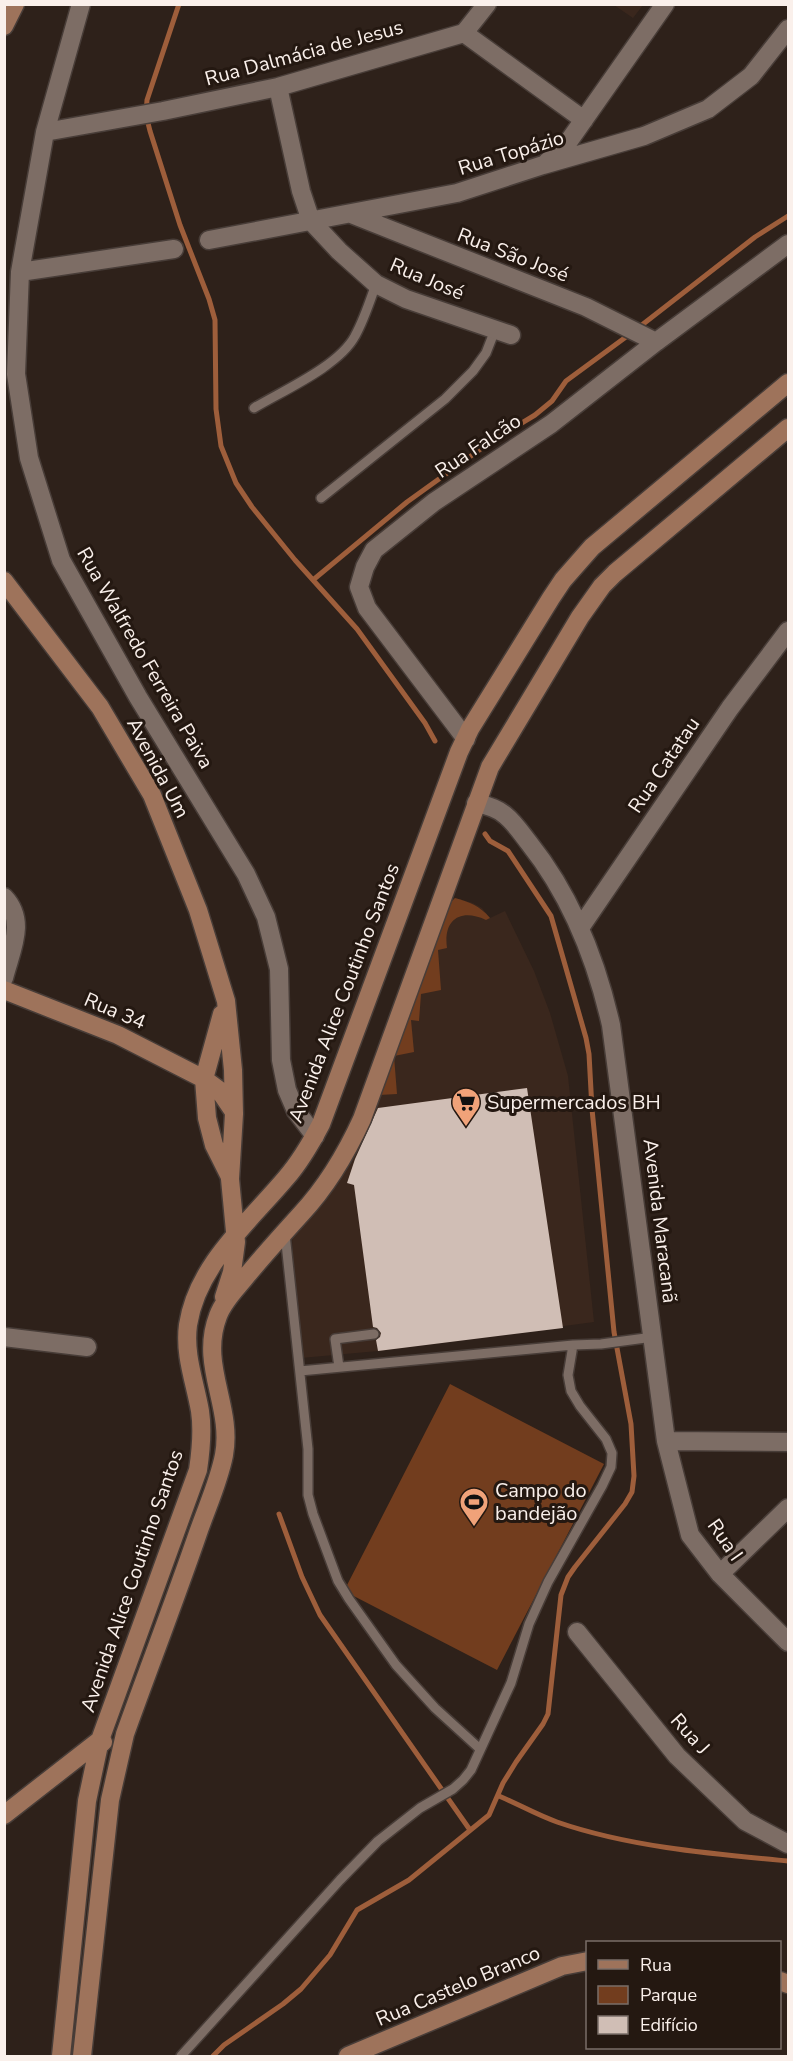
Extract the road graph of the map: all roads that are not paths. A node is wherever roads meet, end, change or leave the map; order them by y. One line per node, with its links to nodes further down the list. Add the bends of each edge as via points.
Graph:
1 (15, 4): 5 (main road)
2 (81, 4): 10 (street, Rua Walfredo Ferreira Paiva)
3 (487, 4): 7 (street)
4 (665, 4): 9 (street)
5 (4, 26)
6 (789, 29): 11 (street, Rua Topázio, via 751,76 708,109 644,136)
7 (464, 33): 8 (street, Rua Dalmácia de Jesus); 9 (street)
8 (278, 87): 10 (street, Rua Dalmácia de Jesus); 13 (street)
9 (584, 120): 11 (street, via 564,148)
10 (45, 132): 17 (street, Rua Walfredo Ferreira Paiva)
11 (543, 165): 12 (street, Rua Topázio, via 457,193)
12 (351, 214): 13 (street, Rua Topázio); 20 (street, Rua São José, via 586,307)
13 (311, 221): 14 (street, Rua Topázio); 18 (street, Rua José)
14 (209, 240)
15 (789, 244): 20 (street, Rua Falcão)
16 (174, 249): 17 (street)
17 (20, 272): 36 (street, Rua Walfredo Ferreira Paiva, via 16,374 29,458 61,560 138,697 246,873 266,917 279,969 281,1060 287,1090 296,1111)
18 (376, 284): 19 (street, Rua José, via 406,300); 22 (lane, via 346,350)
19 (503, 332): 24 (lane, via 445,399)
20 (656, 342): 27 (street, Rua Falcão, via 551,424 434,502 374,550 365,567 359,587 367,608)
21 (789, 383): 27 (main road, Avenida Alice Coutinho Santos, via 591,547 551,598)
22 (254, 408)
23 (789, 428): 28 (main road, via 602,586 501,746)
24 (321, 498)
25 (4, 581): 33 (main road, Avenida Um, via 100,707 152,795 198,910)
26 (789, 631): 30 (street, Rua Catatau, via 730,708)
27 (466, 738): 36 (main road, Avenida Alice Coutinho Santos)
28 (476, 802): 30 (street, Avenida Maracanã, via 498,810 520,831 550,872); 38 (main road, via 362,1119 329,1179)
29 (4, 897): 31 (street, via 17,920)
30 (580, 928): 43 (street, Avenida Maracanã, via 595,964 611,1025)
31 (4, 978)
32 (4, 990): 34 (main road, Rua 34, via 118,1035)
33 (226, 1001): 34 (main road, Avenida Um); 35 (main road, Avenida Um)
34 (204, 1079): 35 (main road, Rua 34, via 219,1090); 37 (main road, Avenida Um, via 214,1146)
35 (234, 1114): 37 (main road, Avenida Um)
36 (315, 1136): 39 (main road, Avenida Alice Coutinho Santos, via 288,1176)
37 (230, 1179): 39 (main road, Avenida Um)
38 (285, 1232): 40 (main road); 47 (lane)
39 (236, 1235): 40 (main road, Avenida Um, via 232,1272); 54 (main road, Avenida Alice Coutinho Santos, via 198,1291 188,1321 186,1349 202,1425 198,1470)
40 (219, 1313): 55 (main road, via 211,1354 225,1415 223,1457)
41 (374, 1334): 46 (lane, via 335,1340)
42 (4, 1336): 45 (street)
43 (652, 1337): 44 (lane); 48 (street, Avenida Maracanã)
44 (573, 1345): 46 (lane); 56 (lane, via 568,1375 571,1391 606,1439 612,1452 610,1467 548,1582 529,1624 511,1683)
45 (87, 1347)
46 (339, 1367): 47 (lane)
47 (300, 1371): 56 (lane, via 308,1495 338,1581 396,1665)
48 (666, 1441): 49 (street); 51 (street, Rua I, via 690,1535)
49 (789, 1442)
50 (789, 1508): 51 (street)
51 (720, 1574): 53 (street, Rua I)
52 (577, 1632): 58 (street, Rua J, via 678,1756 745,1821)
53 (789, 1642)
54 (100, 1740): 55 (main road); 57 (main road); 60 (main road, Avenida Alice Coutinho Santos, via 87,1801)
55 (121, 1748): 61 (main road, via 110,1800)
56 (480, 1749): 62 (lane, via 471,1770 459,1784 378,1840)
57 (4, 1815)
58 (789, 1844)
59 (586, 1961): 63 (main road, Rua Castelo Branco, via 562,1966)
60 (61, 2056)
61 (82, 2056)
62 (181, 2056)
63 (348, 2056)

